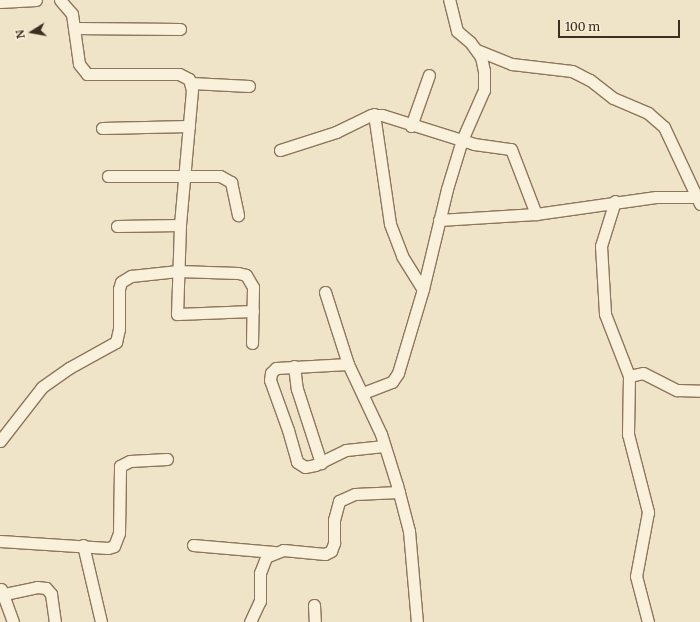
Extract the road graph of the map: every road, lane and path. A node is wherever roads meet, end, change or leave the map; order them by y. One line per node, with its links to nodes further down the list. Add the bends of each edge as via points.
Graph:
1 (36, 0): 4 (street)
2 (60, 0): 5 (street, via 69,8)
3 (449, 0): 7 (street, via 457,31)
4 (0, 2)
5 (74, 28): 6 (street); 9 (street, via 79,64 87,74 179,74)
6 (180, 29)
7 (476, 50): 15 (street, via 481,57 485,82); 19 (street, via 512,64 572,71 590,80 613,98 648,112 664,127)
8 (428, 74): 13 (street)
9 (191, 83): 10 (street); 12 (street)
10 (249, 86)
11 (374, 114): 13 (street); 16 (street, via 336,132); 27 (street, via 390,224 402,256)
12 (189, 126): 14 (street); 18 (street)
13 (411, 126): 15 (street)
14 (102, 128)
15 (462, 140): 21 (street, via 511,149); 23 (street)
16 (280, 150)
17 (108, 176): 18 (street)
18 (184, 178): 22 (street, via 207,175 226,178 233,189); 24 (street)
19 (698, 200): 20 (street, via 667,196)
20 (615, 201): 21 (street); 33 (street, via 601,246 605,314)
21 (536, 214): 23 (street)
22 (238, 215)
23 (439, 220): 27 (street)
24 (180, 225): 25 (street); 26 (street)
25 (117, 226)
26 (178, 271): 29 (street, via 246,275 253,287); 29 (street, via 177,314); 36 (street, via 138,274 121,282 116,342 69,368 42,387)
27 (423, 289): 35 (street, via 398,373 392,382)
28 (325, 292): 31 (street)
29 (253, 311): 30 (street)
30 (252, 343)
31 (348, 364): 32 (street); 35 (street)
32 (294, 366): 39 (street, via 297,389); 39 (street, via 276,368 271,373 270,380 297,462 305,467)
33 (629, 376): 34 (street, via 643,373 677,390); 53 (street, via 628,434 648,512 636,576)
34 (700, 392)
35 (363, 393): 37 (street)
36 (0, 441)
37 (384, 446): 39 (street, via 346,450); 40 (street)
38 (167, 459): 43 (street, via 130,461 120,466 117,543 108,548)
39 (321, 463)
40 (399, 492): 44 (street, via 355,494 340,501 334,520 334,543 331,551 326,554 283,550); 52 (street, via 409,531)
41 (0, 540): 43 (street)
42 (193, 545): 44 (street)
43 (83, 546): 49 (street)
44 (274, 552): 50 (street, via 266,557 262,564 260,601)
45 (1, 593): 47 (street); 48 (street, via 46,588 51,594)
46 (314, 605): 51 (street)
47 (13, 622)
48 (55, 622)
49 (101, 622)
50 (250, 622)
51 (315, 622)
52 (417, 622)
53 (648, 622)

